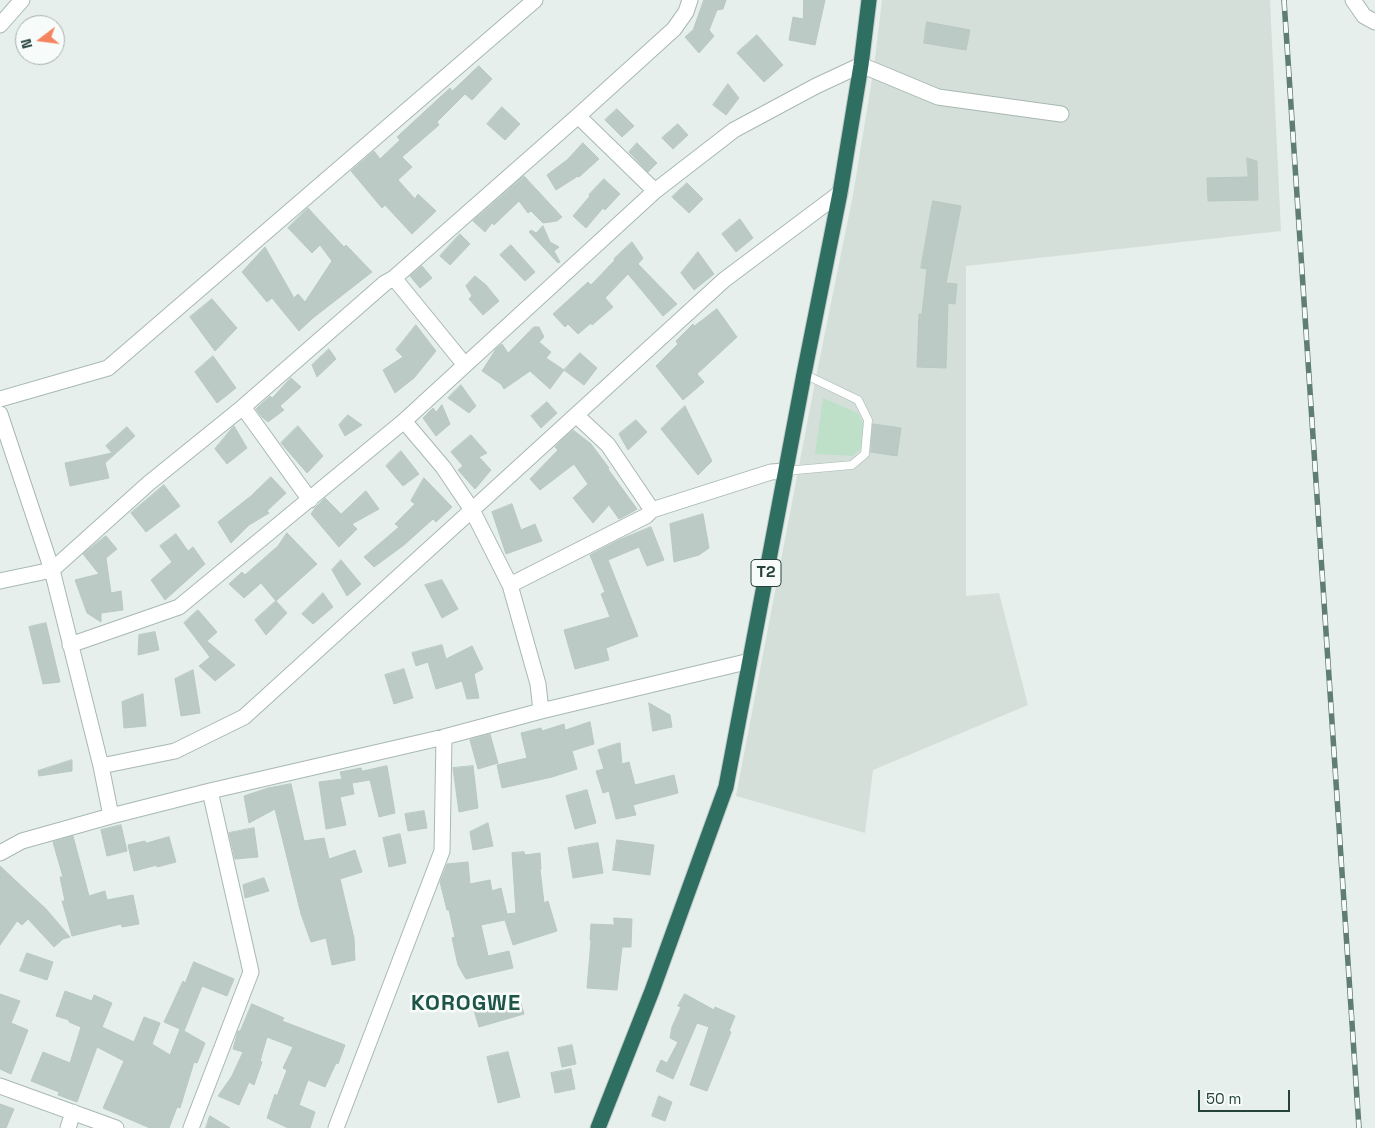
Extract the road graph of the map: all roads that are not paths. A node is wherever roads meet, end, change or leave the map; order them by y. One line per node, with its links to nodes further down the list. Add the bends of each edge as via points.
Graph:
1 (535, 0): 16 (street, via 108,368)
2 (690, 0): 10 (street, via 674,29)
3 (869, 0): 8 (highway, T2)
4 (1353, 0): 6 (street, via 1364,16)
5 (13, 3): 7 (street)
6 (1375, 22)
7 (0, 25)
8 (861, 65): 9 (street, via 938,97); 11 (street, via 734,130); 12 (highway, T2)
9 (1061, 114)
10 (578, 116): 11 (street); 13 (street)
11 (655, 191): 14 (street)
12 (840, 193): 15 (highway, T2); 19 (street, via 724,280)
13 (394, 278): 14 (street); 17 (street)
14 (465, 365): 20 (street)
15 (804, 374): 21 (highway, T2); 21 (lane, via 858,400 868,420 865,454 852,465)
16 (0, 399)
17 (243, 407): 22 (street); 25 (street, via 149,483)
18 (0, 414): 25 (street)
19 (576, 416): 23 (street); 24 (street, via 608,445)
20 (404, 421): 22 (street); 23 (street, via 443,467)
21 (786, 471): 24 (street, via 771,472); 29 (highway, T2)
22 (310, 500): 28 (street, via 179,607)
23 (472, 510): 27 (street); 32 (street, via 244,717 174,751)
24 (652, 510): 27 (street, via 646,516)
25 (52, 570): 26 (street); 28 (street)
26 (0, 581)
27 (510, 585): 30 (street, via 538,684)
28 (70, 645): 32 (street)
29 (750, 661): 30 (street); 42 (highway, T2, via 726,787)
30 (541, 711): 31 (street)
31 (444, 737): 33 (street); 41 (street, via 442,851)
32 (101, 766): 34 (street)
33 (210, 790): 34 (street); 40 (street, via 251,972)
34 (111, 816): 35 (street, via 22,841)
35 (0, 853)
36 (0, 1086): 37 (street)
37 (73, 1112): 38 (street); 39 (street)
38 (68, 1128)
39 (116, 1128)
40 (191, 1128)
41 (336, 1128)
42 (598, 1128)

